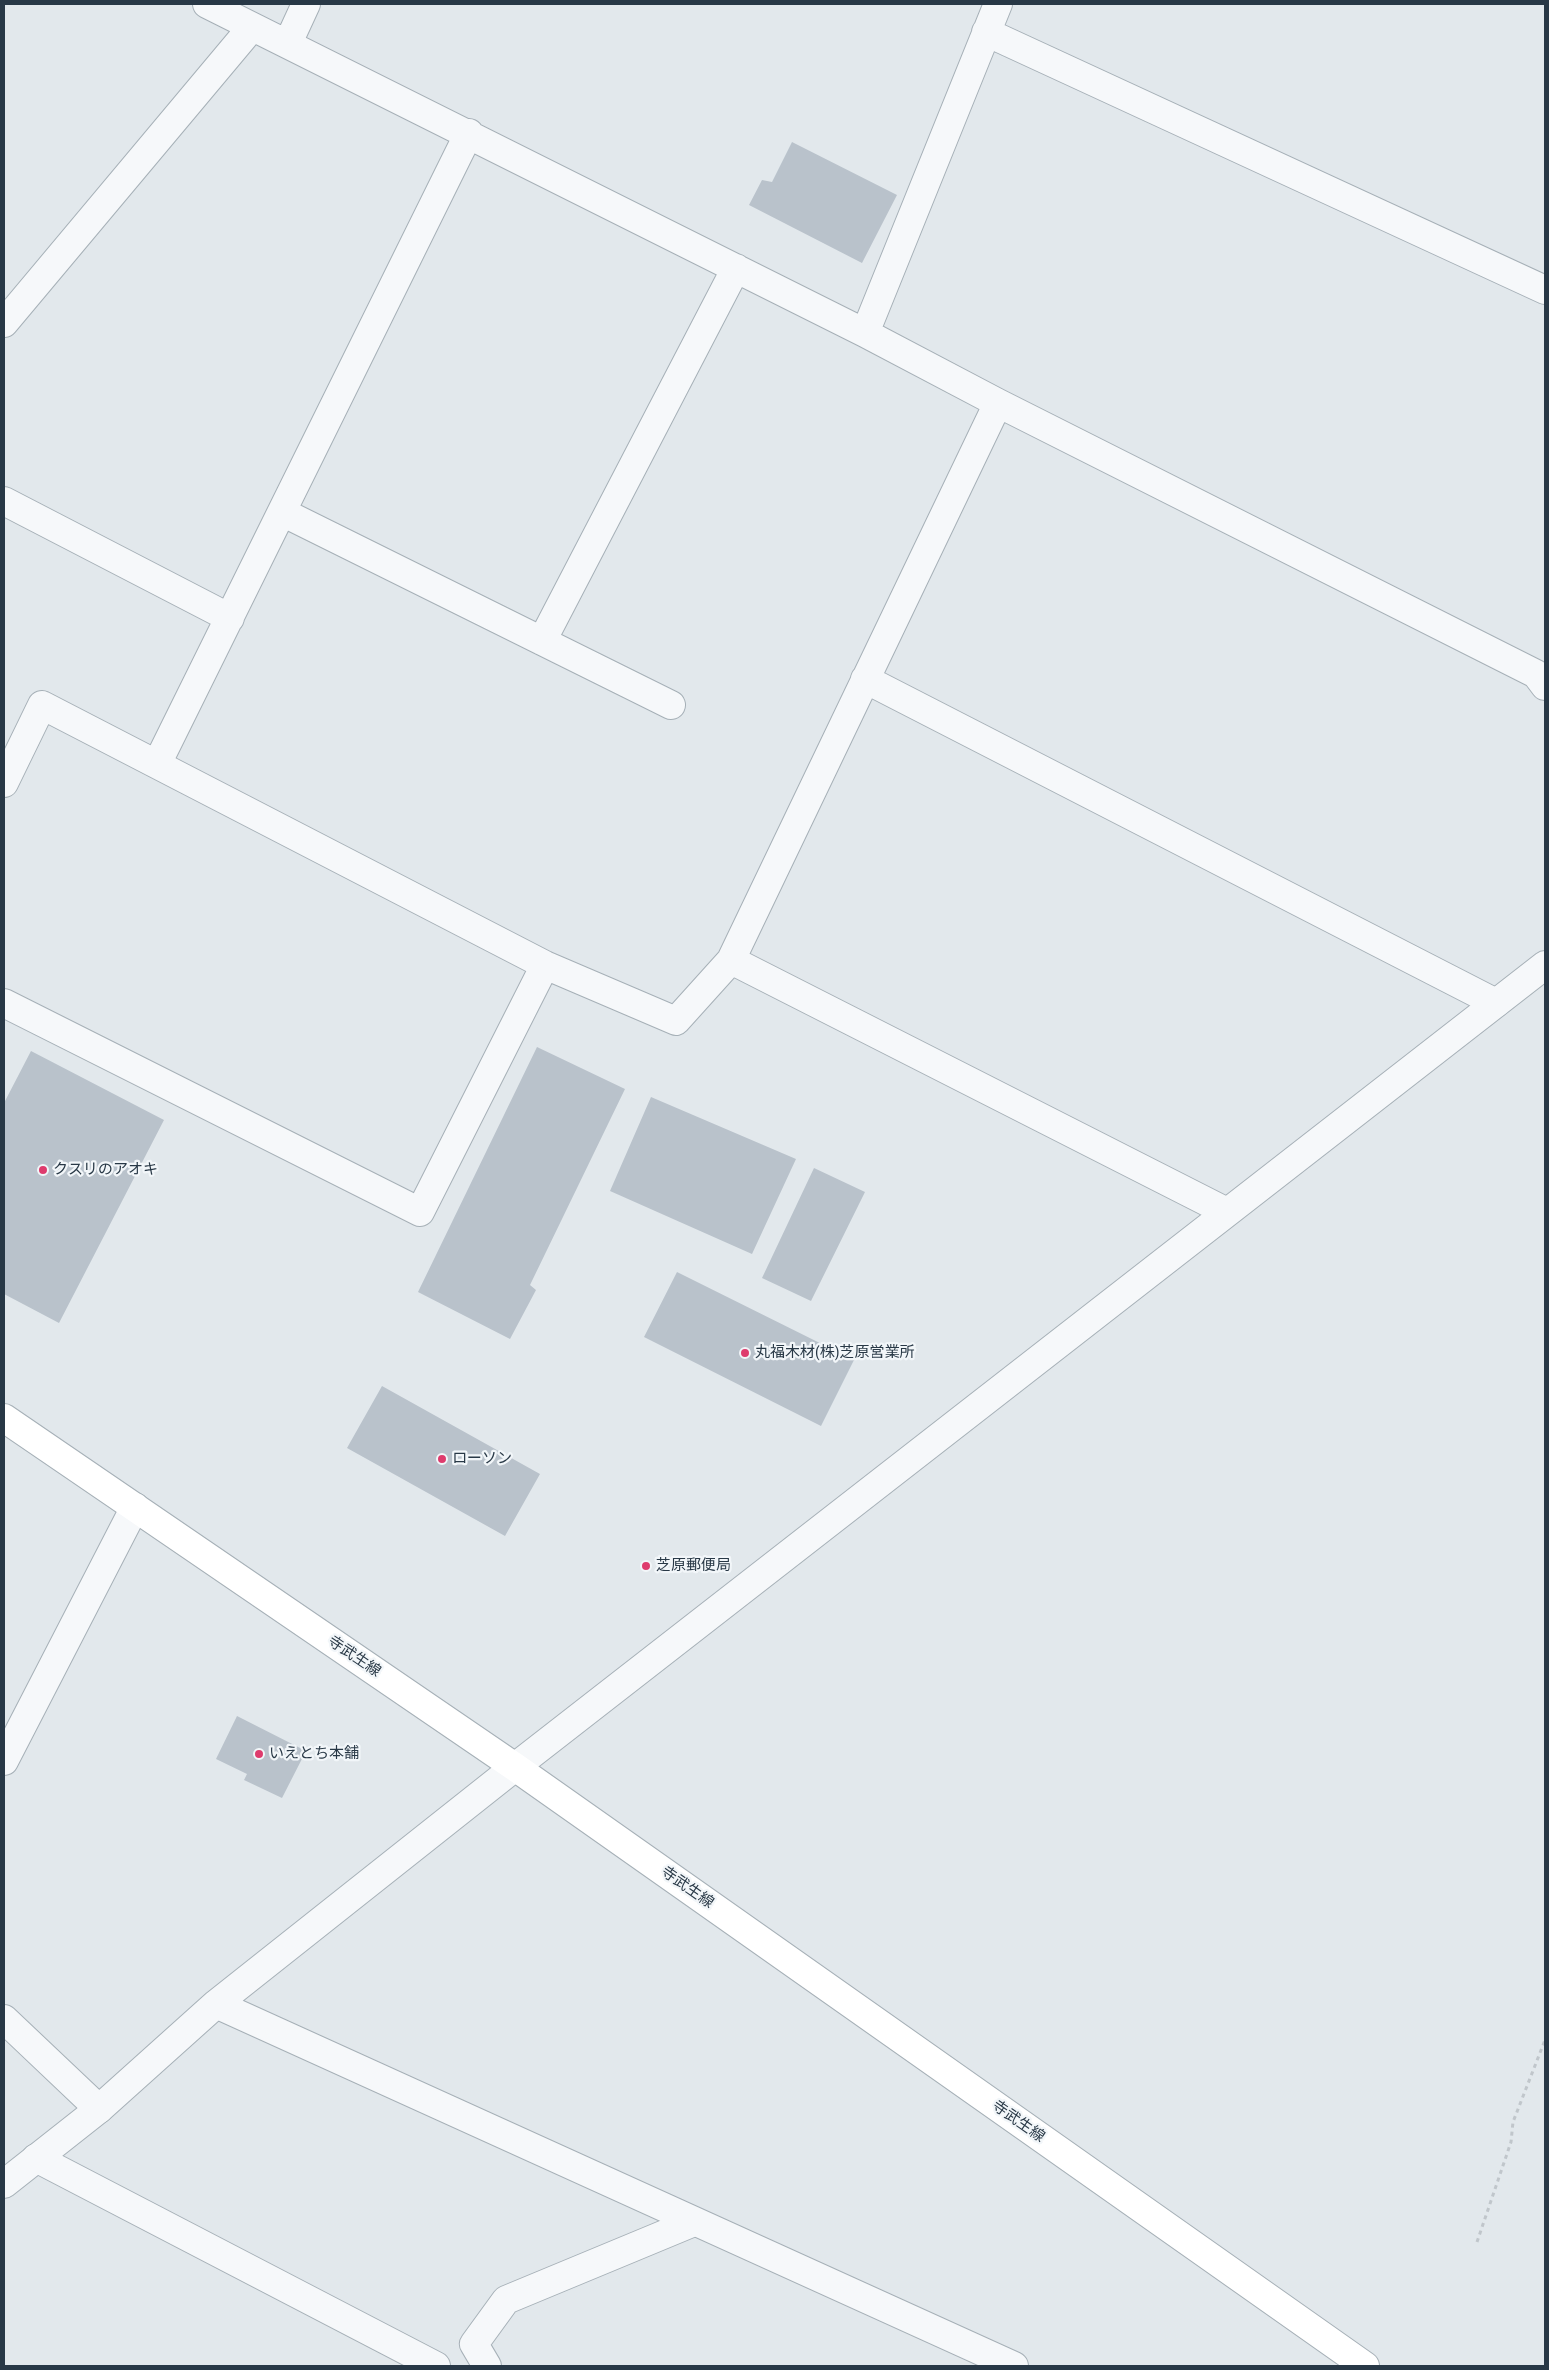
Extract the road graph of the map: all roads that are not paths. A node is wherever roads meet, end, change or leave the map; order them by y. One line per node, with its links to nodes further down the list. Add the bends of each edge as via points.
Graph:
1 (207, 4): 4 (street)
2 (306, 4): 6 (street)
3 (998, 4): 5 (street)
4 (252, 27): 6 (street); 10 (street)
5 (986, 32): 9 (street); 11 (street)
6 (288, 43): 7 (street)
7 (469, 134): 8 (street); 14 (street)
8 (736, 268): 11 (street); 16 (street)
9 (1545, 290)
10 (4, 323)
11 (865, 333): 12 (street)
12 (998, 403): 17 (street); 18 (street)
13 (4, 501): 15 (street)
14 (282, 512): 15 (street); 16 (street)
15 (230, 618): 20 (street)
16 (542, 640): 19 (street)
17 (1542, 673)
18 (864, 679): 22 (street); 26 (street)
19 (671, 705)
20 (157, 764): 21 (street, via 42,705); 23 (street)
21 (4, 783)
22 (731, 960): 23 (street, via 676,1021); 27 (street)
23 (545, 965): 25 (street, via 420,1212)
24 (1545, 965): 26 (street)
25 (4, 1003)
26 (1496, 1003): 27 (street)
27 (1227, 1212): 31 (street)
28 (4, 1418): 29 (main road, 寺武生線)
29 (135, 1507): 30 (street); 31 (main road, 寺武生線)
30 (4, 1761)
31 (515, 1766): 32 (street); 38 (main road, 寺武生線)
32 (216, 2004): 34 (street); 37 (street)
33 (4, 2019): 34 (street)
34 (99, 2109): 35 (street)
35 (36, 2158): 36 (street); 39 (street)
36 (4, 2184)
37 (694, 2222): 40 (street, via 506,2300 474,2344); 41 (street)
38 (1357, 2364)
39 (436, 2366)
40 (488, 2366)
41 (1014, 2366)

